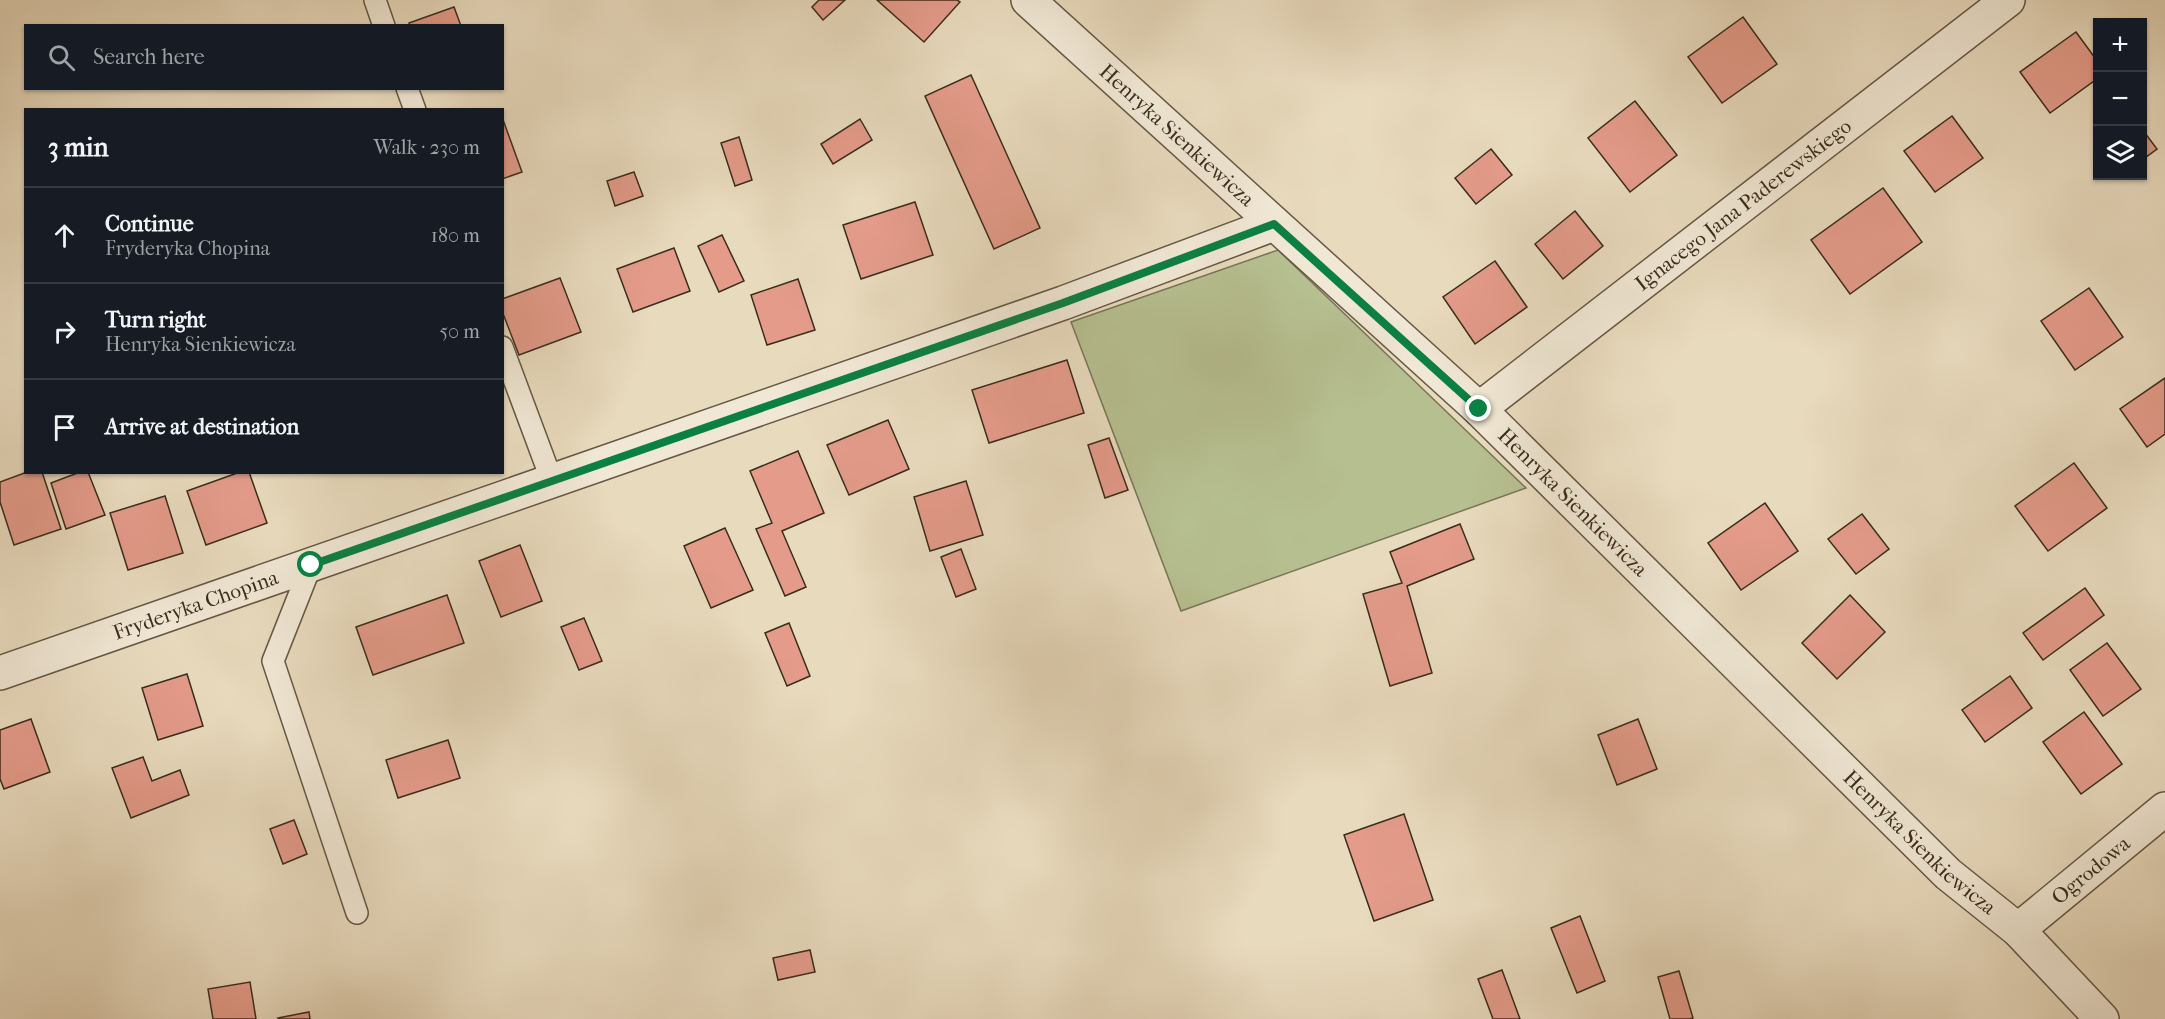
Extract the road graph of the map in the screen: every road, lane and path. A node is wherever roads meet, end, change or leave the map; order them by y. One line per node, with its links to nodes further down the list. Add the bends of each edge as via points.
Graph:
1 (375, 0): 4 (lane)
2 (1028, 0): 7 (street, Henryka Sienkiewicza)
3 (2008, 0): 9 (street, Ignacego Jana Paderewskiego)
4 (383, 24)
5 (408, 90): 6 (lane)
6 (414, 108)
7 (1274, 224): 9 (street, Henryka Sienkiewicza); 10 (street, Fryderyka Chopina, via 1063,303)
8 (504, 352): 10 (lane)
9 (1479, 409): 15 (street, Henryka Sienkiewicza, via 1948,874)
10 (552, 481): 11 (street, Fryderyka Chopina)
11 (311, 565): 12 (street, Fryderyka Chopina); 14 (lane, via 273,661)
12 (0, 673)
13 (2165, 809): 15 (street, Ogrodowa)
14 (357, 913)
15 (2018, 930): 16 (street, Henryka Sienkiewicza)
16 (2095, 1018)

